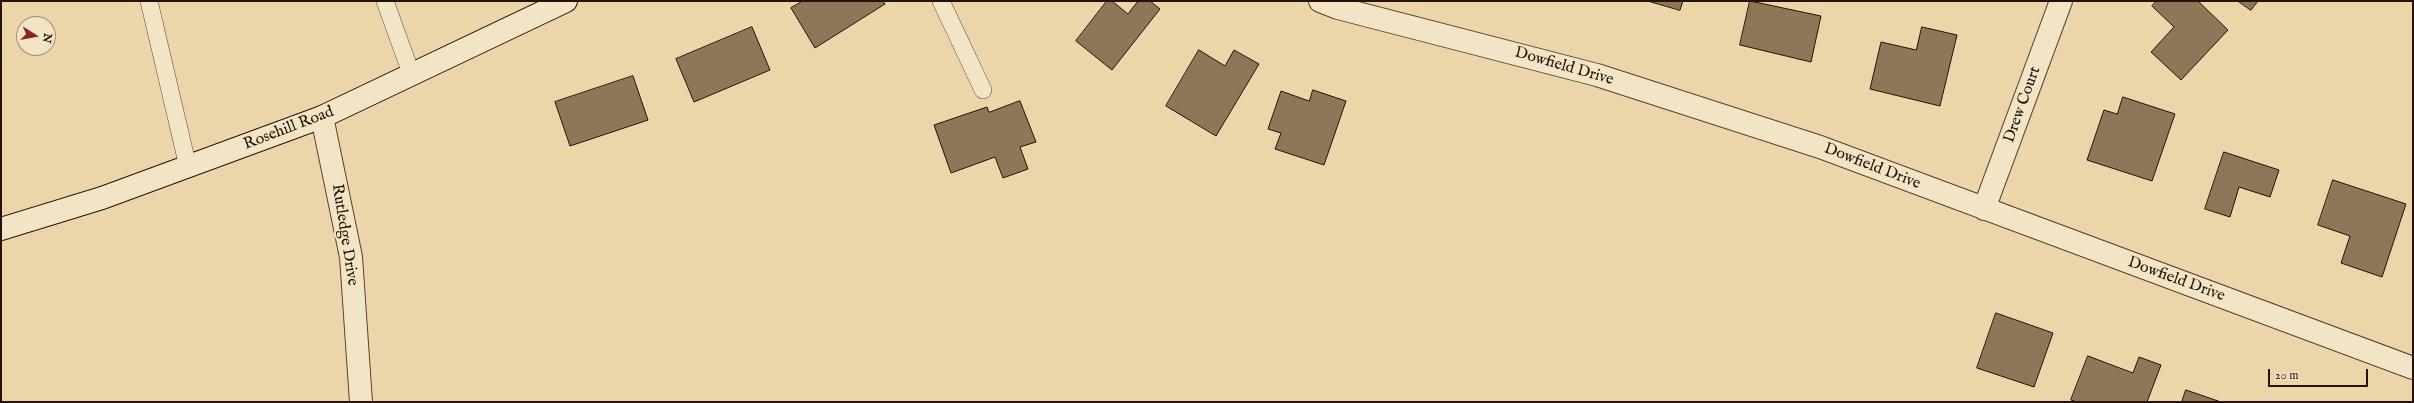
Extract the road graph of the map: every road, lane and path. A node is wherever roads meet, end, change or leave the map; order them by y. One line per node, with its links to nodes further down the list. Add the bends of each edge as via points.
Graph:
1 (149, 1): 10 (lane)
2 (385, 1): 7 (lane)
3 (566, 1): 7 (street, Rosehill Road)
4 (941, 1): 8 (lane)
5 (1320, 1): 11 (street, Dowfield Drive, via 1338,8 1597,75 1820,147)
6 (2061, 1): 11 (street, Drew Court)
7 (412, 76): 9 (street, Rosehill Road)
8 (983, 90)
9 (322, 117): 10 (street, Rosehill Road); 14 (street, Rutledge Drive, via 351,258)
10 (188, 167): 12 (street, Rosehill Road, via 102,198)
11 (1984, 209): 13 (street, Dowfield Drive)
12 (1, 229)
13 (2413, 368)
14 (361, 402)

